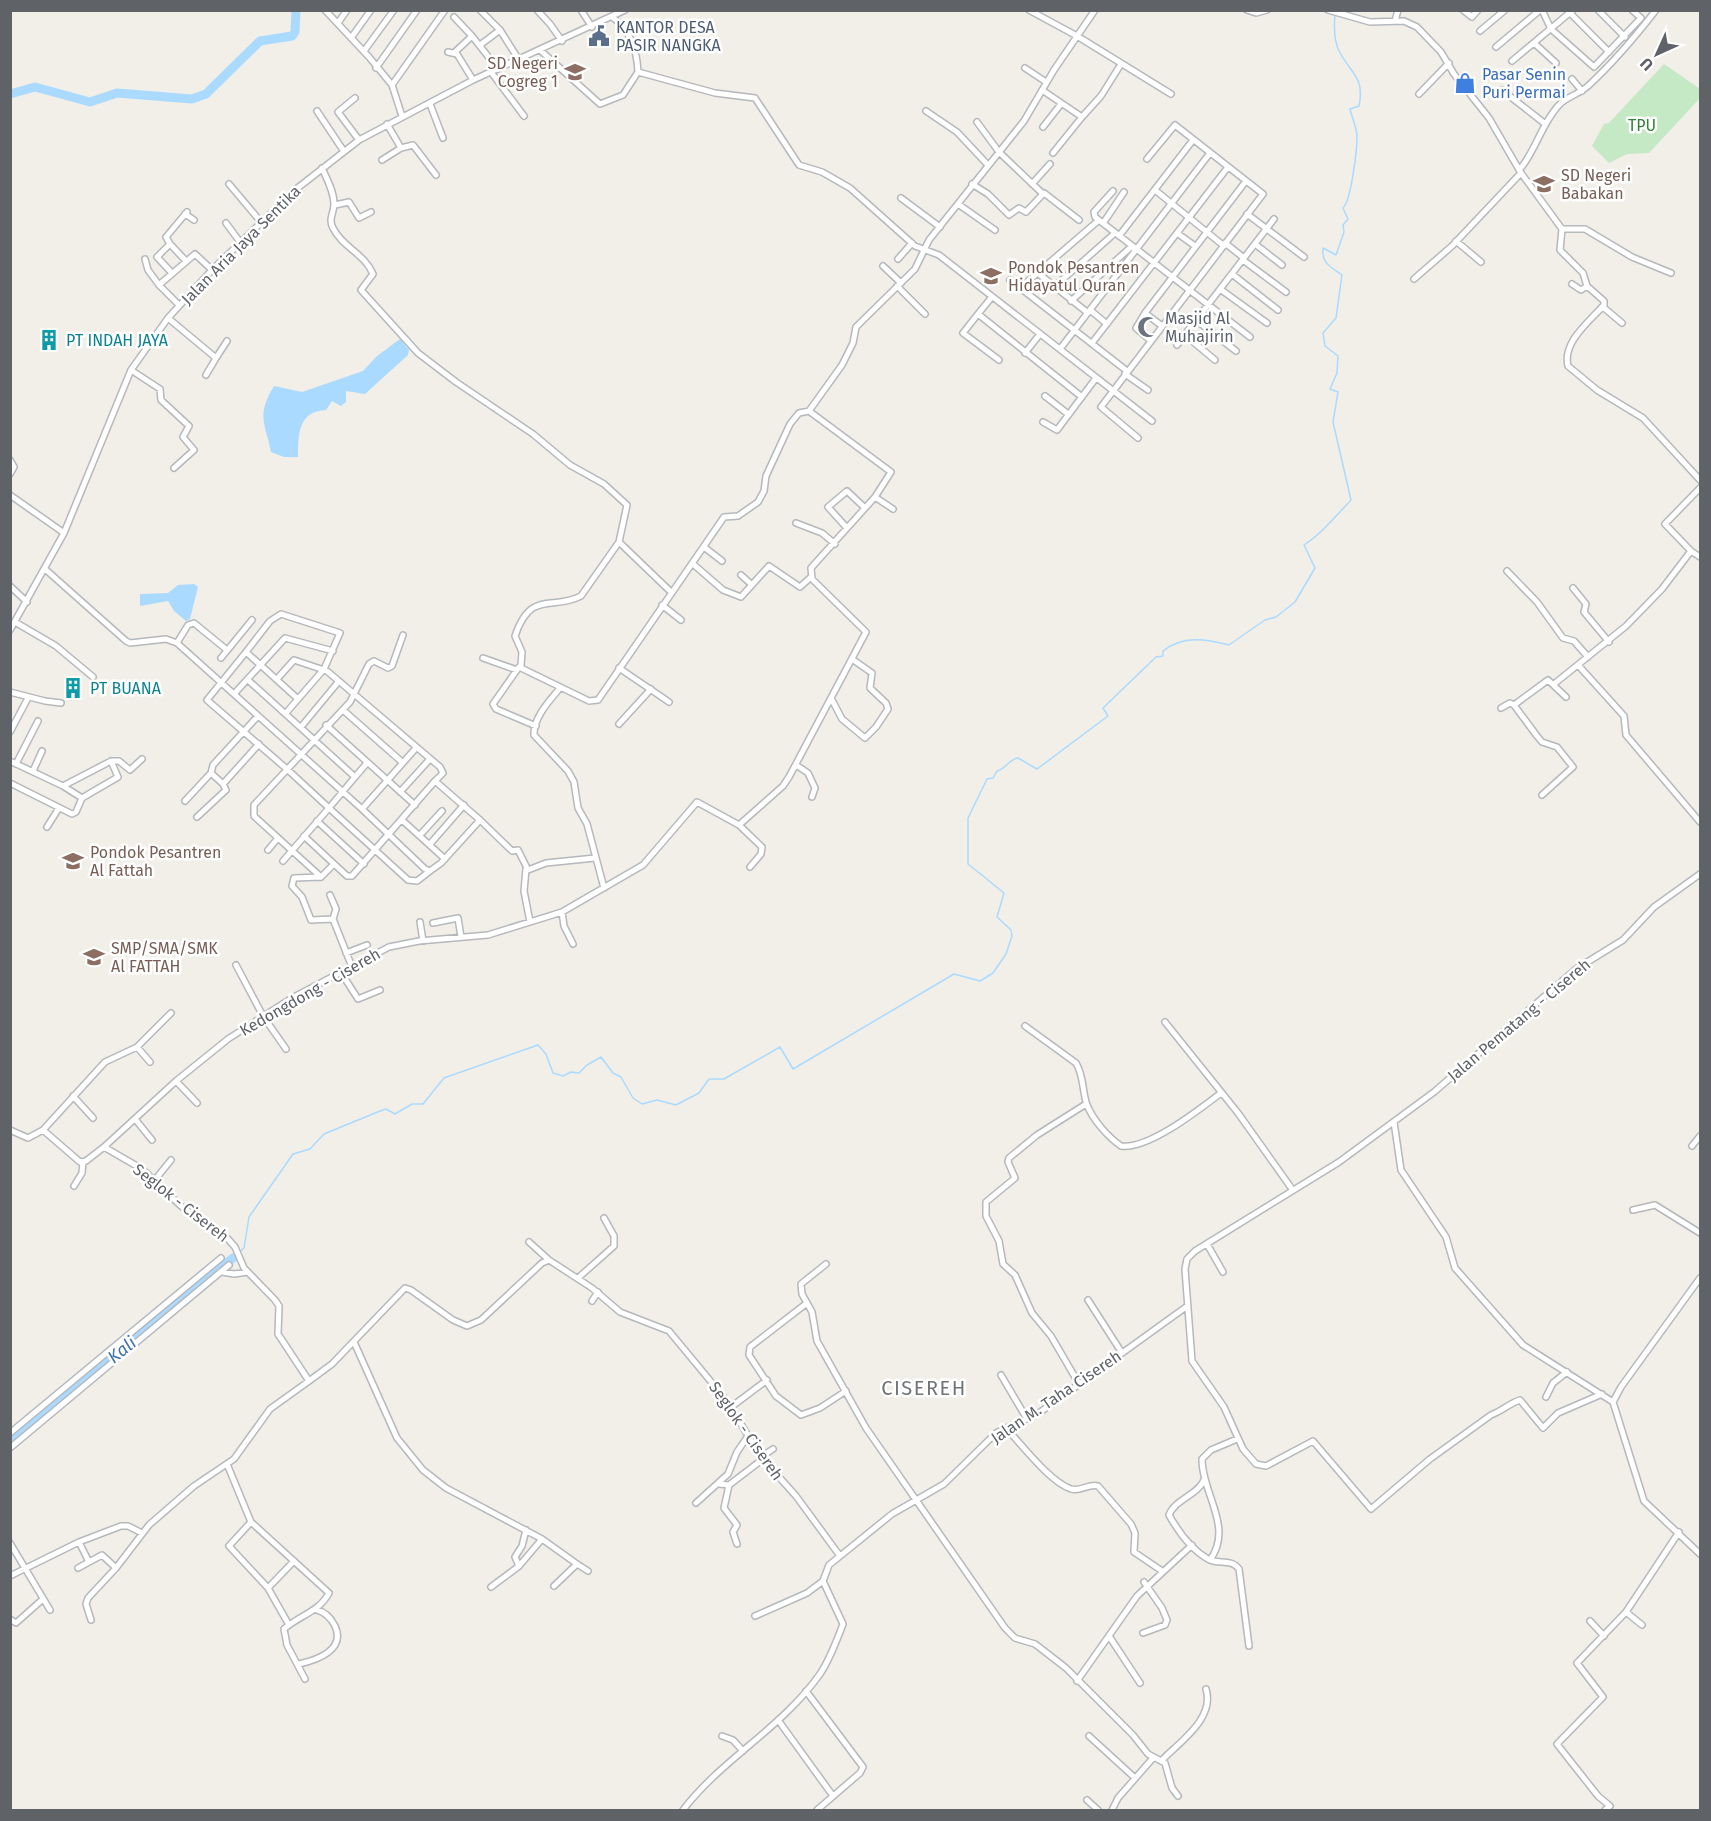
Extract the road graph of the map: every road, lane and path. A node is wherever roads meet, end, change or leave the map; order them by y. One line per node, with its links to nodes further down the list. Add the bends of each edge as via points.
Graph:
1 (325, 10): 29 (street)
2 (347, 10): 29 (street)
3 (371, 10): 37 (street)
4 (394, 10): 44 (street)
5 (417, 10): 51 (street)
6 (445, 10): 59 (street)
7 (480, 10): 32 (street)
8 (537, 10): 38 (street)
9 (580, 10): 30 (street)
10 (625, 10): 24 (street, Jalan Aria Jaya Sentika)
11 (1029, 10): 35 (street)
12 (1095, 10): 35 (street)
13 (1247, 10): 14 (street)
14 (1267, 10)
15 (1329, 10): 28 (street, via 1370,22)
16 (1398, 10): 28 (street)
17 (1463, 10): 18 (street, via 1472,17)
18 (1478, 10)
19 (1505, 10): 33 (street)
20 (1541, 10): 31 (street); 42 (street)
21 (1598, 10): 36 (street)
22 (1632, 10): 36 (street, via 1641,18)
23 (1656, 10): 40 (street)
24 (616, 12): 27 (street, Jalan Aria Jaya Sentika)
25 (1570, 12): 31 (street); 45 (street)
26 (454, 17): 34 (street)
27 (612, 17): 30 (street, Jalan Aria Jaya Sentika); 55 (street, via 632,40)
28 (1395, 21): 48 (street, via 1417,27)
29 (338, 23): 37 (street)
30 (592, 27): 38 (street, Jalan Aria Jaya Sentika)
31 (1551, 29): 39 (street); 45 (street, via 1594,67)
32 (500, 30): 41 (street); 46 (street)
33 (1480, 31)
34 (472, 36): 41 (street); 57 (street, via 451,52)
35 (1077, 36): 50 (street); 58 (street)
36 (1624, 36): 40 (street); 45 (street)
37 (351, 38): 44 (street)
38 (562, 41): 43 (street, Jalan Aria Jaya Sentika)
39 (1534, 42): 47 (street); 49 (street)
40 (1631, 42): 62 (street)
41 (480, 45): 53 (street)
42 (1496, 47)
43 (540, 50): 46 (street, Jalan Aria Jaya Sentika); 55 (street, via 600,104 623,95)
44 (364, 51): 51 (street)
45 (1609, 52)
46 (519, 60): 53 (street, Jalan Aria Jaya Sentika)
47 (1512, 61)
48 (1449, 63): 64 (street); 91 (street, via 1494,125)
49 (1556, 63)
50 (1120, 64): 63 (street); 72 (street, via 1106,89)
51 (376, 68): 59 (street)
52 (1025, 68): 58 (street)
53 (498, 69): 54 (street, Jalan Aria Jaya Sentika)
54 (491, 72): 57 (street, Jalan Aria Jaya Sentika); 71 (street)
55 (638, 72): 123 (street, via 716,93 755,98 799,165 822,172 850,188)
56 (1572, 79): 62 (street)
57 (473, 80): 66 (street, Jalan Aria Jaya Sentika)
58 (1046, 82): 60 (street)
59 (392, 86): 70 (street)
60 (1042, 90): 67 (street); 82 (street)
61 (1502, 90): 74 (street)
62 (1582, 91): 74 (street, via 1565,99)
63 (1171, 94)
64 (1419, 94)
65 (355, 98): 78 (street, via 338,112)
66 (430, 104): 70 (street, Jalan Aria Jaya Sentika); 77 (street)
67 (1061, 104): 72 (street); 76 (street)
68 (317, 111): 81 (street)
69 (926, 111): 87 (street, via 957,132)
70 (402, 116): 75 (street, Jalan Aria Jaya Sentika)
71 (524, 117)
72 (1082, 117): 83 (street)
73 (977, 122): 82 (street)
74 (1544, 123): 91 (street)
75 (387, 124): 78 (street, Jalan Aria Jaya Sentika); 80 (street)
76 (1043, 127)
77 (442, 138)
78 (358, 140): 81 (street, Jalan Aria Jaya Sentika)
79 (1193, 140): 84 (street); 85 (street, via 1174,125); 97 (street)
80 (401, 148): 86 (street); 92 (street, via 413,145)
81 (343, 150): 90 (street, Jalan Aria Jaya Sentika)
82 (999, 152): 87 (street); 96 (street)
83 (1053, 153)
84 (1210, 153): 89 (street); 103 (street)
85 (1147, 159)
86 (382, 160)
87 (987, 164): 95 (street)
88 (1050, 164): 96 (street)
89 (1228, 167): 93 (street); 107 (street)
90 (322, 168): 104 (street); 112 (street, Jalan Aria Jaya Sentika)
91 (1520, 171): 116 (street); 121 (street)
92 (436, 175)
93 (1246, 181): 106 (street, via 1263,194); 118 (street)
94 (229, 184): 112 (street)
95 (972, 184): 100 (street, via 1011,215 1019,208 1026,212); 102 (street)
96 (1032, 184): 100 (street)
97 (1155, 190): 103 (street); 120 (street)
98 (1113, 191): 111 (street, via 1094,212)
99 (1125, 192): 111 (street)
100 (1043, 194): 110 (street)
101 (901, 198): 114 (street)
102 (958, 204): 114 (street); 117 (street)
103 (1172, 204): 107 (street); 128 (street)
104 (334, 205): 105 (street, via 349,202 359,218); 211 (street, via 330,220 333,227 374,274 361,290 418,353 622,499 627,513)
105 (371, 212)
106 (1247, 214): 115 (street); 126 (street)
107 (1189, 218): 118 (street); 119 (street)
108 (1274, 219): 115 (street)
109 (194, 220): 124 (street, via 186,213 166,237)
110 (1079, 220)
111 (1102, 221): 120 (street); 142 (street)
112 (261, 222): 122 (street, Jalan Aria Jaya Sentika)
113 (226, 223): 122 (street)
114 (939, 227): 129 (street)
115 (1266, 229): 125 (street); 130 (street)
116 (1562, 229): 141 (street, via 1585,229 1632,257); 150 (street, via 1560,250 1583,273)
117 (995, 230)
118 (1206, 231): 126 (street); 127 (street)
119 (1178, 233): 127 (street); 136 (street)
120 (1117, 234): 128 (street); 151 (street)
121 (1456, 241): 135 (street); 145 (street)
122 (240, 242): 139 (street, Jalan Aria Jaya Sentika)
123 (912, 243): 129 (street); 132 (street)
124 (170, 244): 134 (street); 140 (street, via 157,257)
125 (1255, 244): 133 (street); 137 (street)
126 (1224, 245): 133 (street); 154 (street)
127 (1195, 246): 144 (street)
128 (1134, 248): 136 (street); 157 (street); 162 (street)
129 (924, 249): 149 (street, via 920,263); 156 (street, via 939,255)
130 (1304, 257)
131 (145, 259): 148 (street)
132 (898, 259)
133 (1243, 259): 143 (street); 155 (street)
134 (186, 261): 139 (street, via 197,254); 140 (street)
135 (1481, 262)
136 (1154, 263): 144 (street); 170 (street)
137 (1282, 265)
138 (883, 266): 149 (street)
139 (212, 270): 158 (street, Jalan Aria Jaya Sentika)
140 (171, 272): 148 (street)
141 (1671, 273)
142 (1039, 274): 151 (street); 152 (street)
143 (1232, 274): 153 (street); 161 (street)
144 (1172, 277): 154 (street); 163 (street)
145 (1414, 279)
146 (1010, 280): 152 (street)
147 (1572, 284): 150 (street, via 1581,290)
148 (159, 285): 158 (street)
149 (899, 285): 164 (street); 194 (street, via 859,323 842,365)
150 (1587, 286): 160 (street, via 1604,301)
151 (1054, 287): 157 (street)
152 (1020, 288): 172 (street)
153 (1220, 289): 159 (street); 168 (street)
154 (1189, 290): 159 (street); 171 (street)
155 (1286, 292)
156 (992, 298): 165 (street); 173 (street)
157 (1071, 301): 162 (street)
158 (179, 305): 166 (street, Jalan Aria Jaya Sentika)
159 (1208, 305): 167 (street); 175 (street)
160 (1603, 307): 169 (street); 202 (street, via 1572,342 1568,366 1597,390 1643,418)
161 (1278, 310)
162 (1089, 311): 170 (street); 172 (street)
163 (1145, 313): 171 (street); 177 (street, via 1136,328)
164 (925, 314)
165 (978, 314): 182 (street); 184 (street, via 963,333)
166 (168, 318): 183 (street); 186 (street, Jalan Aria Jaya Sentika)
167 (1196, 320): 174 (street); 181 (street)
168 (1267, 323)
169 (1622, 323)
170 (1107, 324): 178 (street)
171 (1162, 326): 177 (street)
172 (1074, 330): 178 (street); 180 (street)
173 (1040, 334): 180 (street); 182 (street)
174 (1185, 335): 179 (street); 185 (street)
175 (1250, 338)
176 (227, 341): 183 (street)
177 (1151, 341): 187 (street)
178 (1092, 344): 187 (street)
179 (1178, 345)
180 (1060, 350): 189 (street)
181 (1236, 351)
182 (1026, 353): 193 (street)
183 (216, 358): 188 (street)
184 (999, 360)
185 (1215, 360)
186 (131, 370): 200 (street, via 160,388 161,400 189,426 183,437 194,450); 210 (street, Jalan Aria Jaya Sentika)
187 (1126, 372): 190 (street); 191 (street)
188 (206, 375)
189 (1096, 378): 190 (street); 193 (street)
190 (1113, 390): 196 (street); 198 (street, via 1101,408)
191 (1148, 390)
192 (1045, 396): 195 (street)
193 (1082, 397): 195 (street)
194 (809, 411): 205 (street, via 890,469); 213 (street, via 800,412 790,424 758,502 738,516 724,517)
195 (1068, 414): 197 (street, via 1056,431)
196 (1152, 421)
197 (1043, 422)
198 (1138, 438)
199 (10, 460): 201 (street, via 14,467)
200 (174, 468)
201 (10, 474)
202 (1701, 480)
203 (1701, 488): 215 (street, via 1664,524)
204 (10, 495): 210 (street)
205 (874, 497): 206 (street); 207 (street)
206 (865, 508): 209 (street); 209 (street, via 847,491 828,507)
207 (893, 509)
208 (796, 523): 212 (street, via 822,533)
209 (847, 528): 212 (street)
210 (64, 533): 219 (street, Jalan Aria Jaya Sentika)
211 (619, 542): 226 (street); 245 (street, via 579,598 552,601 526,614 515,636 522,652)
212 (835, 544): 222 (street, via 811,568)
213 (704, 547): 217 (street); 218 (street)
214 (1701, 550): 215 (street)
215 (1692, 551): 216 (street); 234 (street, via 1659,592)
216 (1701, 557)
217 (722, 561)
218 (693, 564): 223 (street, via 729,593 741,597); 226 (street)
219 (45, 569): 227 (street, Jalan Aria Jaya Sentika); 235 (street, via 126,641 166,639)
220 (1507, 571): 239 (street, via 1537,602 1563,638 1574,641)
221 (741, 576): 223 (street)
222 (812, 577): 223 (street, via 800,587 769,566); 242 (street, via 864,630)
223 (751, 584)
224 (10, 586): 227 (street)
225 (1573, 588): 234 (street, via 1586,604 1584,612)
226 (671, 592): 228 (street)
227 (27, 602): 231 (street, Jalan Aria Jaya Sentika)
228 (662, 605): 230 (street); 246 (street)
229 (252, 620): 236 (street)
230 (681, 620)
231 (15, 622): 232 (street, Jalan Aria Jaya Sentika); 248 (street, via 56,646)
232 (10, 630)
233 (403, 635): 258 (street, via 392,666 371,662)
234 (1609, 642): 239 (street)
235 (177, 643): 236 (street, via 194,623); 252 (street)
236 (227, 650): 240 (street)
237 (333, 651): 238 (street, via 339,632 281,614 270,621); 243 (street, via 287,637); 247 (street)
238 (246, 652): 243 (street); 252 (street)
239 (1588, 657): 244 (street)
240 (220, 658)
241 (483, 658): 245 (street)
242 (852, 659): 261 (street); 261 (street, via 872,673 870,688 888,709 865,738 842,719)
243 (261, 665): 249 (street); 250 (street)
244 (1578, 665): 253 (street); 314 (street, via 1624,716 1626,735)
245 (519, 668): 254 (street); 273 (street, via 497,697 494,708)
246 (619, 668): 254 (street, via 595,701); 255 (street)
247 (324, 669): 249 (street, via 294,660); 251 (street); 262 (street)
248 (93, 677)
249 (277, 679): 262 (street)
250 (248, 680): 257 (street); 268 (street)
251 (339, 681): 258 (street); 274 (street)
252 (221, 682): 257 (street); 275 (street, via 207,700)
253 (1554, 684): 259 (street); 265 (street, via 1546,681)
254 (560, 688): 273 (street)
255 (651, 689): 263 (street); 271 (street)
256 (10, 692): 260 (street)
257 (234, 694): 269 (street)
258 (355, 695): 267 (street); 279 (street)
259 (1566, 697)
260 (28, 698): 264 (street); 276 (street)
261 (831, 698): 288 (street)
262 (298, 699): 268 (street)
263 (669, 702)
264 (61, 703)
265 (1514, 705): 266 (street); 300 (street, via 1542,742 1557,747 1573,767)
266 (1501, 708)
267 (343, 710): 272 (street); 286 (street)
268 (286, 713): 274 (street)
269 (258, 716): 275 (street); 281 (street)
270 (38, 721): 285 (street)
271 (620, 724)
272 (326, 726): 277 (street); 287 (street)
273 (536, 726): 325 (street, via 534,735 574,782 578,808 587,824)
274 (301, 727): 277 (street)
275 (244, 731): 278 (street); 291 (street, via 213,765)
276 (10, 732)
277 (314, 739): 281 (street); 292 (street)
278 (259, 744): 289 (street); 296 (street)
279 (416, 747): 283 (street); 286 (street)
280 (42, 751): 290 (street)
281 (301, 754): 289 (street); 298 (street)
282 (142, 759): 284 (street, via 130,770 119,761)
283 (430, 759): 294 (street, via 443,771); 299 (street)
284 (111, 761): 297 (street); 302 (street, via 119,777)
285 (13, 762): 290 (street)
286 (402, 762): 293 (street)
287 (367, 763): 292 (street); 293 (street)
288 (795, 765): 301 (street, via 812,777); 315 (street, via 783,786)
289 (288, 770): 307 (street); 320 (street, via 254,805 253,812)
290 (33, 771): 297 (street)
291 (211, 773): 296 (street); 303 (street)
292 (355, 777): 298 (street)
293 (387, 779): 299 (street); 308 (street)
294 (435, 781): 304 (street); 305 (street)
295 (10, 783): 306 (street)
296 (223, 784): 310 (street, via 225,790)
297 (63, 786): 302 (street)
298 (343, 792): 307 (street); 308 (street)
299 (400, 792): 304 (street)
300 (1542, 795)
301 (812, 797)
302 (82, 798): 306 (street, via 74,814)
303 (184, 801)
304 (415, 805): 311 (street)
305 (464, 805): 312 (street); 321 (street)
306 (59, 808): 316 (street)
307 (328, 808): 313 (street); 322 (street)
308 (362, 808): 317 (street)
309 (442, 811): 318 (street)
310 (197, 817)
311 (402, 820): 317 (street); 318 (street)
312 (480, 820): 326 (street); 331 (street, via 512,851 518,850)
313 (317, 821): 319 (street); 329 (street)
314 (1701, 822)
315 (739, 825): 330 (street, via 762,847); 335 (street, Kedongdong - Cisereh, via 697,802 655,853 630,874)
316 (47, 827)
317 (389, 834): 322 (street); 332 (street)
318 (420, 835): 321 (street)
319 (304, 836): 324 (street); 328 (street)
320 (279, 838): 323 (street); 324 (street)
321 (430, 844): 326 (street)
322 (377, 849): 329 (street); 332 (street, via 411,881)
323 (268, 850)
324 (293, 851): 327 (street); 334 (street)
325 (595, 858): 331 (street); 335 (street)
326 (445, 859): 332 (street)
327 (283, 861)
328 (334, 864): 329 (street, via 352,876); 334 (street)
329 (364, 864)
330 (750, 867)
331 (526, 869): 340 (street, via 524,891)
332 (430, 872)
333 (1701, 874): 365 (street, Jalan Pematang - Cisereh, via 1654,907 1623,940 1576,969)
334 (321, 877): 338 (street, via 294,878 292,886 300,894 311,920)
335 (604, 888): 337 (street, Kedongdong - Cisereh)
336 (330, 895): 338 (street, via 336,909)
337 (562, 912): 340 (street, Kedongdong - Cisereh); 344 (street)
338 (333, 919): 346 (street)
339 (420, 922): 343 (street)
340 (530, 922): 342 (street, Kedongdong - Cisereh)
341 (433, 923): 342 (street, via 458,918)
342 (461, 937): 343 (street, Kedongdong - Cisereh)
343 (423, 941): 348 (street, Kedongdong - Cisereh, via 389,947)
344 (573, 944)
345 (367, 945): 346 (street)
346 (346, 953): 348 (street)
347 (236, 965): 352 (street)
348 (352, 967): 349 (street, Kedongdong - Cisereh)
349 (342, 974): 350 (street, via 358,999); 352 (street, Kedongdong - Cisereh)
350 (380, 990)
351 (171, 1013): 355 (street)
352 (263, 1016): 356 (street); 358 (street, Kedongdong - Cisereh)
353 (1165, 1022): 359 (street)
354 (1025, 1026): 362 (street, via 1076,1063 1081,1070)
355 (137, 1047): 357 (street); 360 (street, via 105,1062)
356 (286, 1049)
357 (150, 1062)
358 (176, 1081): 361 (street); 364 (street, Kedongdong - Cisereh)
359 (1221, 1093): 362 (street, via 1176,1126 1126,1147 1108,1136); 376 (street)
360 (73, 1096): 363 (street); 366 (street)
361 (197, 1103)
362 (1086, 1104): 403 (street, via 1009,1158 1015,1178 987,1202 986,1210 999,1241 1003,1264 1015,1275 1032,1313 1044,1325)
363 (93, 1118)
364 (135, 1119): 369 (street); 371 (street, Kedongdong - Cisereh)
365 (1394, 1122): 376 (street, via 1339,1162); 399 (street, via 1401,1170 1446,1237 1455,1268 1523,1345)
366 (43, 1130): 367 (street, via 28,1138); 373 (street)
367 (10, 1131)
368 (1701, 1136): 370 (street)
369 (152, 1140)
370 (1692, 1146)
371 (104, 1147): 373 (street); 374 (street, Seglok - Cisereh, via 142,1169)
372 (171, 1160): 374 (street)
373 (83, 1162): 375 (street)
374 (154, 1181): 387 (street, Seglok - Cisereh, via 181,1206 227,1238)
375 (74, 1186)
376 (1292, 1189): 381 (street)
377 (1634, 1210): 379 (street, via 1655,1205)
378 (604, 1218): 389 (street, via 614,1236 614,1246)
379 (1701, 1233)
380 (529, 1242): 383 (street, Seglok - Cisereh)
381 (1207, 1244): 388 (street); 396 (street, via 1187,1259)
382 (221, 1257): 391 (street)
383 (549, 1260): 389 (street, Seglok - Cisereh); 397 (street, via 475,1324 460,1324 405,1288)
384 (826, 1264): 395 (street, via 801,1284)
385 (229, 1265): 386 (street)
386 (222, 1272): 387 (street); 391 (street)
387 (248, 1272): 402 (street, Seglok - Cisereh, via 279,1306 278,1334)
388 (1222, 1272)
389 (578, 1278): 392 (street, Seglok - Cisereh)
390 (1701, 1278): 407 (street)
391 (202, 1282): 411 (street); 414 (street)
392 (598, 1293): 394 (street); 408 (street, Seglok - Cisereh, via 627,1316 669,1331)
393 (1088, 1300): 398 (street)
394 (592, 1301)
395 (807, 1303): 401 (street, via 750,1347 749,1355); 404 (street, via 817,1341)
396 (1186, 1307): 398 (street, Jalan M. Taha Cisereh); 413 (street, via 1192,1361 1224,1407)
397 (354, 1342): 402 (street); 424 (street, via 392,1428 412,1459 446,1488)
398 (1122, 1353): 403 (street, Jalan M. Taha Cisereh)
399 (1567, 1372): 405 (street); 406 (street, via 1553,1383)
400 (1001, 1375): 409 (street)
401 (767, 1380): 404 (street, via 776,1396 801,1415); 408 (street)
402 (309, 1381): 417 (street, via 270,1409 241,1452)
403 (1079, 1384): 409 (street, Jalan M. Taha Cisereh)
404 (846, 1391): 421 (street, via 866,1428)
405 (1602, 1394): 407 (street); 413 (street, via 1558,1413 1543,1428 1520,1400 1516,1401 1430,1459 1372,1509 1313,1441 1261,1466 1251,1461)
406 (1546, 1396)
407 (1613, 1402): 425 (street, via 1644,1501)
408 (731, 1407): 412 (street, Seglok - Cisereh)
409 (1027, 1419): 410 (street, Jalan M. Taha Cisereh)
410 (1006, 1428): 421 (street, Jalan M. Taha Cisereh, via 944,1484); 443 (street, via 1064,1485 1079,1490 1098,1486 1131,1524 1135,1533 1134,1552)
411 (10, 1433)
412 (748, 1436): 416 (street, Seglok - Cisereh); 419 (street)
413 (1237, 1439): 418 (street, via 1203,1456)
414 (10, 1448)
415 (773, 1449): 416 (street)
416 (762, 1458): 420 (street); 433 (street, Seglok - Cisereh)
417 (227, 1464): 423 (street); 426 (street, via 194,1486)
418 (1204, 1480): 431 (street, via 1169,1515); 434 (street, via 1218,1516 1218,1546)
419 (719, 1484): 420 (street); 422 (street)
420 (729, 1485): 430 (street, via 724,1506 737,1526 733,1532)
421 (916, 1500): 433 (street, Jalan M. Taha Cisereh); 466 (street, via 1005,1628 1019,1641 1041,1649)
422 (696, 1503)
423 (251, 1522): 435 (street); 449 (street, via 229,1546)
424 (526, 1530): 427 (street); 438 (street, via 515,1557)
425 (1679, 1532): 432 (street); 453 (street)
426 (142, 1533): 428 (street, via 121,1526); 440 (street)
427 (542, 1539): 437 (street); 438 (street)
428 (79, 1542): 436 (street); 441 (street)
429 (10, 1543): 441 (street)
430 (737, 1544)
431 (1192, 1545): 434 (street); 443 (street)
432 (1701, 1554)
433 (840, 1556): 445 (street, Jalan M. Taha Cisereh, via 826,1569)
434 (1210, 1560): 463 (street, via 1232,1563 1239,1569)
435 (294, 1561): 449 (street); 452 (street, via 329,1593)
436 (89, 1562): 439 (street); 440 (street, via 103,1555)
437 (576, 1564): 442 (street); 447 (street)
438 (519, 1566): 448 (street)
439 (78, 1568)
440 (116, 1568): 456 (street, via 88,1599)
441 (25, 1570): 444 (street); 450 (street)
442 (588, 1571)
443 (1162, 1571): 446 (street)
444 (10, 1576)
445 (823, 1581): 454 (street, via 807,1593); 469 (street, via 843,1624 824,1668)
446 (1146, 1584): 460 (street, via 1167,1623); 461 (street)
447 (554, 1586)
448 (491, 1587)
449 (268, 1588): 458 (street)
450 (44, 1599): 451 (street); 455 (street, via 16,1623)
451 (50, 1610)
452 (317, 1610): 458 (street); 464 (street, via 333,1622 338,1636 327,1654)
453 (1626, 1612): 459 (street); 462 (street)
454 (755, 1616)
455 (10, 1619)
456 (91, 1620)
457 (1590, 1621): 462 (street)
458 (289, 1624): 464 (street, via 284,1629 285,1638)
459 (1642, 1626)
460 (1143, 1633)
461 (1109, 1636): 466 (street); 467 (street)
462 (1604, 1636): 484 (street, via 1577,1663 1603,1697 1557,1744 1610,1806)
463 (1249, 1646)
464 (299, 1664): 465 (street)
465 (305, 1679)
466 (1077, 1681): 474 (street)
467 (1140, 1683)
468 (1206, 1689): 475 (street, via 1210,1700 1206,1712)
469 (806, 1691): 470 (street); 477 (street, via 863,1767)
470 (778, 1720): 473 (street); 477 (street)
471 (722, 1736): 473 (street, via 733,1740)
472 (1089, 1736): 476 (street)
473 (742, 1751): 480 (street)
474 (1153, 1758): 475 (street); 476 (street)
475 (1162, 1760): 478 (street)
476 (1135, 1778): 483 (street)
477 (833, 1796): 481 (street)
478 (1178, 1796)
479 (1087, 1800): 482 (street)
480 (683, 1810)
481 (817, 1810)
482 (1098, 1810)
483 (1112, 1810)
484 (1605, 1810)

